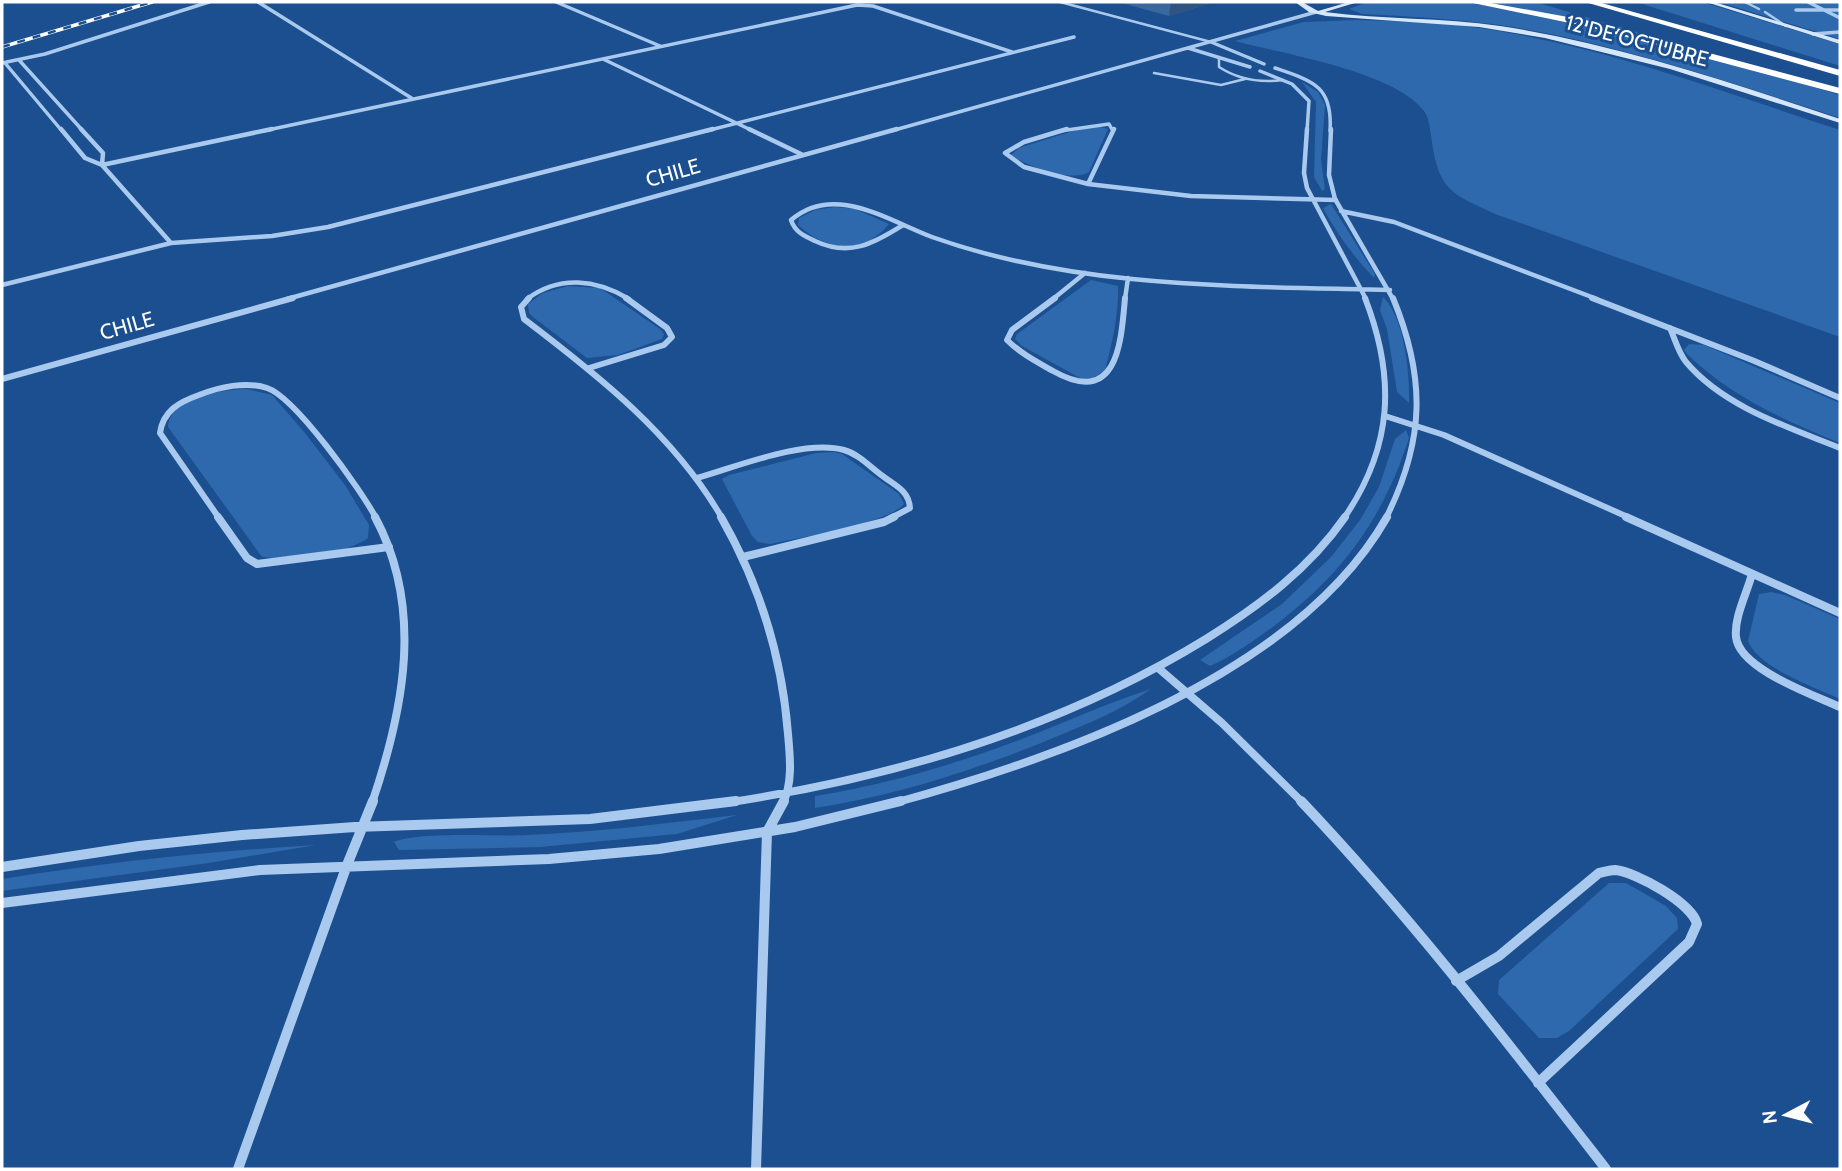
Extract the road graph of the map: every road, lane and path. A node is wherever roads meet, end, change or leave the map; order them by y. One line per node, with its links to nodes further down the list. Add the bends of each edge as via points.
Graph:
1 (209, 2): 34 (street)
2 (258, 2): 46 (street)
3 (556, 2): 29 (street)
4 (846, 2): 14 (street)
5 (1060, 2): 27 (lane)
6 (1298, 2): 20 (street, 12 DE OCTUBRE)
7 (1354, 2): 20 (street, CHILE)
8 (1472, 2): 45 (highway, via 1590,24)
9 (1589, 2): 40 (highway)
10 (1630, 2): 40 (highway)
11 (1709, 2): 23 (street)
12 (1745, 2): 15 (lane)
13 (1808, 2): 18 (street)
14 (856, 5): 29 (street); 31 (street, via 873,6)
15 (1759, 9)
16 (1580, 10): 45 (highway)
17 (1796, 10): 18 (street)
18 (1823, 10): 19 (street); 22 (street)
19 (1840, 10)
20 (1316, 12): 27 (street, CHILE); 47 (street, 12 DE OCTUBRE, via 1462,22 1560,38 1707,77)
21 (1765, 12): 23 (lane)
22 (1840, 18)
23 (1789, 28): 25 (street)
24 (1840, 32): 25 (street)
25 (1812, 34): 28 (street)
26 (1074, 37): 31 (street)
27 (1211, 41): 30 (street, CHILE); 35 (street)
28 (1840, 42)
29 (661, 47): 33 (street)
30 (1188, 48): 32 (street); 49 (street, CHILE)
31 (1012, 52): 48 (street)
32 (1219, 57): 37 (street); 42 (lane, via 1222,69)
33 (603, 59): 46 (street); 48 (street)
34 (19, 60): 36 (street); 50 (street, via 103,153)
35 (1256, 61): 37 (street); 43 (street)
36 (3, 63): 50 (street, via 85,158)
37 (1241, 64): 38 (street)
38 (1250, 67)
39 (1275, 68): 44 (street)
40 (1840, 71)
41 (1154, 73): 42 (lane, via 1221,85)
42 (1245, 79): 43 (lane)
43 (1284, 80): 44 (street); 52 (street, via 1309,101 1304,173)
44 (1309, 81): 53 (street, via 1330,102 1328,174)
45 (1840, 88)
46 (413, 99): 50 (street)
47 (1840, 121)
48 (737, 123): 49 (street); 56 (street, via 309,231)
49 (804, 155): 64 (street, CHILE)
50 (102, 165): 56 (street)
51 (1088, 184): 51 (street, via 1114,129 1109,124 1087,124 1016,145 1005,153 1024,166); 52 (street, via 1165,195)
52 (1311, 199): 53 (street); 60 (street)
53 (1336, 200): 54 (street)
54 (1341, 211): 61 (street); 62 (street, via 1377,217)
55 (903, 225): 55 (street, via 866,247 846,251 822,246 798,233 791,220 807,209 838,205 866,208); 57 (street, via 989,254)
56 (172, 243): 59 (street)
57 (1085, 273): 58 (street); 58 (street, via 1012,330 1007,340 1077,382 1101,382 1110,374)
58 (1128, 278): 60 (street)
59 (2, 285)
60 (1362, 289): 61 (street); 66 (street, via 1382,350)
61 (1390, 290): 67 (street, via 1413,352)
62 (1670, 328): 65 (street); 68 (street, via 1687,363 1723,392)
63 (589, 368): 63 (street, via 524,319 524,302 536,292 601,284 672,333 664,345); 69 (street, via 658,432)
64 (2, 379)
65 (1840, 398)
66 (1385, 416): 67 (street); 74 (street, via 1370,474 1313,558 1249,612)
67 (1419, 425): 72 (street); 75 (street, via 1405,483 1349,572 1283,631)
68 (1840, 448)
69 (697, 478): 71 (street); 71 (street, via 808,449 833,447 900,488 910,502 905,512 884,522)
70 (389, 547): 70 (street, via 257,564 247,558 160,433 162,419 184,400 223,388 277,391 374,511); 78 (street, via 404,601 405,664 394,728)
71 (743, 557): 77 (street, via 760,593 779,663)
72 (1752, 573): 73 (street); 76 (street, via 1736,637 1744,654 1776,677)
73 (1840, 613)
74 (1157, 667): 75 (street); 77 (street, via 1003,734)
75 (1187, 691): 79 (street, via 1078,742 958,785 872,810); 83 (street, via 1318,815)
76 (1840, 707)
77 (788, 793): 78 (street, via 593,819); 79 (street)
78 (364, 827): 80 (street); 81 (street, via 276,832)
79 (767, 832): 80 (street, via 588,856); 86 (street)
80 (347, 865): 82 (street, via 262,870); 85 (street)
81 (2, 867)
82 (2, 903)
83 (1456, 981): 84 (street); 84 (street, via 1499,956 1599,873 1617,870 1638,877 1696,918 1697,929 1689,942)
84 (1538, 1083): 87 (street)
85 (238, 1169)
86 (756, 1169)
87 (1606, 1169)

